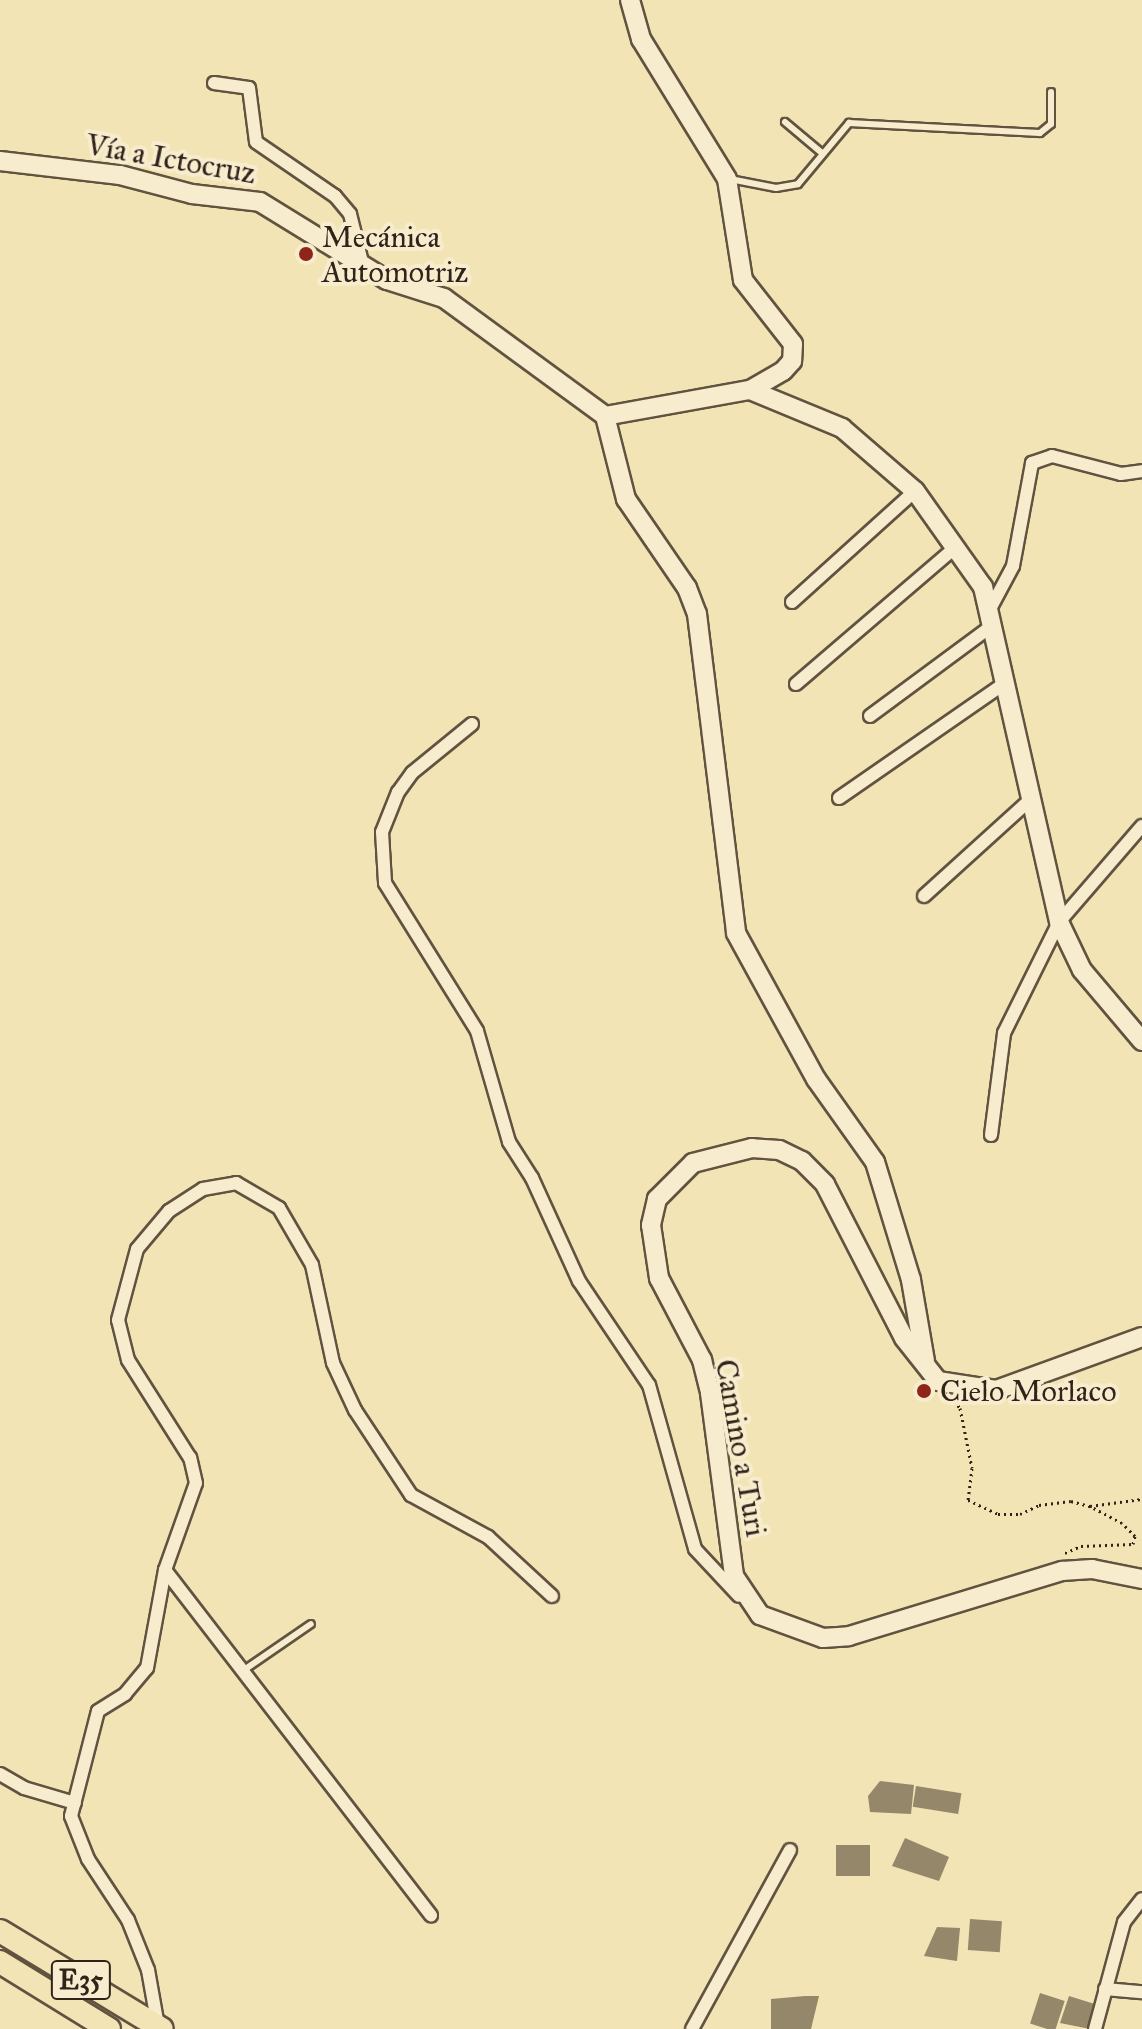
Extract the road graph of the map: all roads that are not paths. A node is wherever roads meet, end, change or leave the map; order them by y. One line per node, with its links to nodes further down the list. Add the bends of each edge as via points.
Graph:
1 (630, 0): 7 (street, via 641,39)
2 (214, 83): 8 (street, via 249,88 256,142 335,196 350,214)
3 (1051, 92): 5 (lane, via 1051,124 1040,133 849,123)
4 (785, 122): 5 (lane)
5 (822, 153): 7 (lane, via 790,187)
6 (0, 161): 8 (street, Vía a Ictocruz, via 120,175 192,194 260,202)
7 (727, 179): 9 (street, via 743,280 793,344 792,361 783,371)
8 (363, 266): 10 (street, Vía a Ictocruz, via 387,280 444,298)
9 (750, 390): 10 (street); 12 (street, via 842,428)
10 (605, 416): 28 (street, via 626,499 687,588 697,614 736,933 816,1079 875,1162 911,1280)
11 (1142, 471): 15 (street, via 1121,474 1052,456 1032,463 1013,566)
12 (915, 491): 13 (street); 14 (street)
13 (957, 546): 15 (street, via 983,587); 17 (street)
14 (792, 602)
15 (991, 618): 16 (street); 18 (street)
16 (1005, 683): 20 (street); 21 (street)
17 (796, 684)
18 (870, 716)
19 (472, 724): 32 (street, via 412,773 398,792 382,832 385,883 477,1031 509,1142 532,1178 579,1281 649,1385 695,1549)
20 (839, 798)
21 (1031, 799): 23 (street); 24 (street)
22 (1142, 826): 24 (street)
23 (924, 896)
24 (1059, 922): 25 (street, via 1082,970); 26 (street, via 1004,1033)
25 (1142, 1041)
26 (991, 1135)
27 (1142, 1337): 28 (street, Camino a Turi, via 996,1390 938,1381)
28 (926, 1366): 32 (street, Camino a Turi, via 904,1338 842,1208 802,1161 779,1150 722,1152 693,1163 664,1189 651,1225 652,1252 659,1278 702,1360 734,1576)
29 (165, 1570): 31 (street, via 196,1483 190,1458 128,1360 118,1320 137,1249 161,1221 203,1189 236,1183 279,1208 312,1265 333,1363 355,1410 411,1495 488,1537); 34 (street); 36 (street, via 147,1668 125,1694 98,1711)
30 (1142, 1579): 32 (street, via 1092,1569 1062,1571 870,1632 823,1638 781,1627)
31 (552, 1596)
32 (750, 1607)
33 (311, 1624): 34 (lane)
34 (244, 1670): 39 (street)
35 (0, 1774): 36 (street, via 24,1788)
36 (75, 1803): 44 (street, via 71,1816 88,1859 128,1920 148,1970)
37 (790, 1850): 46 (street)
38 (1142, 1899): 42 (street, via 1124,1922)
39 (431, 1916)
40 (0, 1931): 44 (highway, E35)
41 (0, 1962): 45 (highway, E35)
42 (1105, 1989): 43 (street); 47 (street)
43 (1142, 1992)
44 (160, 2028)
45 (109, 2029)
46 (692, 2029)
47 (1095, 2029)

